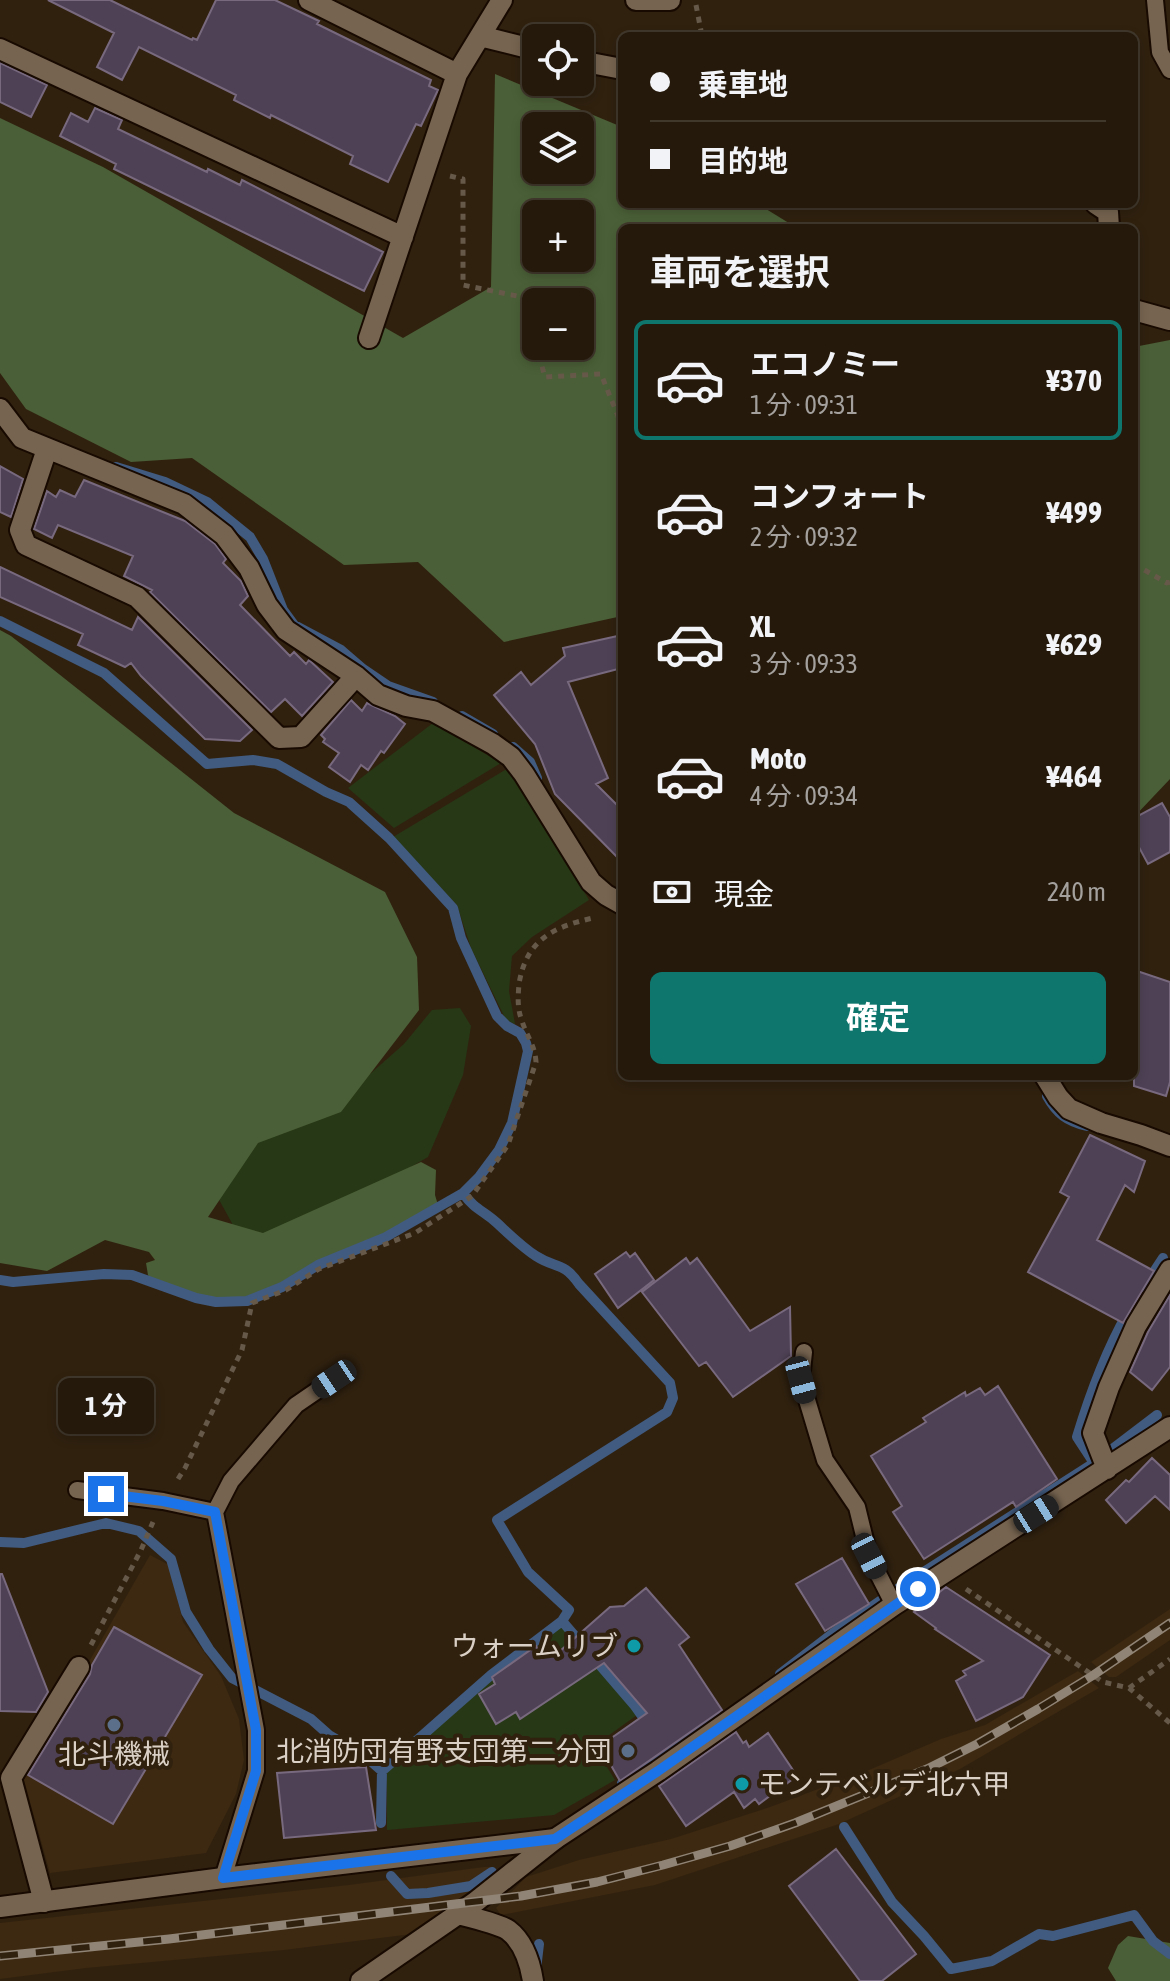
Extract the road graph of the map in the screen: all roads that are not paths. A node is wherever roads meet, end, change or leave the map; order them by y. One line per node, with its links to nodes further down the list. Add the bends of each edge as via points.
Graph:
1 (309, 0): 13 (street)
2 (502, 0): 7 (street)
3 (636, 0): 4 (street)
4 (670, 0)
5 (1155, 0): 6 (lane); 12 (lane, via 1160,52)
6 (1170, 16)
7 (480, 36): 8 (street); 13 (street)
8 (522, 46)
9 (0, 49): 14 (street)
10 (594, 64): 11 (street)
11 (618, 68)
12 (1170, 70)
13 (457, 74): 14 (street)
14 (403, 237): 17 (street)
15 (1138, 311): 16 (street)
16 (1170, 320)
17 (369, 338)
18 (0, 409): 19 (street, via 22,438)
19 (47, 449): 20 (street, via 184,504 224,535 286,630); 20 (street, via 20,530 26,545 137,597 279,738 301,737)
20 (356, 676): 21 (street, via 378,695 433,711 511,757 591,882)
21 (618, 902)
22 (1047, 1080): 23 (street, via 1069,1109)
23 (1170, 1146)
24 (1170, 1270): 28 (street, via 1136,1326 1093,1433)
25 (804, 1352): 31 (lane, via 801,1380 825,1460 857,1507 869,1556)
26 (334, 1379): 30 (lane, via 296,1405 231,1481)
27 (1170, 1427): 28 (street)
28 (1107, 1469): 31 (street)
29 (77, 1490): 30 (lane)
30 (215, 1512): 34 (lane, via 256,1730 256,1771)
31 (894, 1605): 33 (street)
32 (79, 1667): 35 (street, via 11,1778)
33 (555, 1839): 34 (street); 37 (street)
34 (223, 1878): 35 (street)
35 (44, 1902): 36 (street)
36 (0, 1907)
37 (458, 1914): 38 (street); 39 (street, via 507,1929 523,1947)
38 (361, 1981)
39 (533, 1981)

